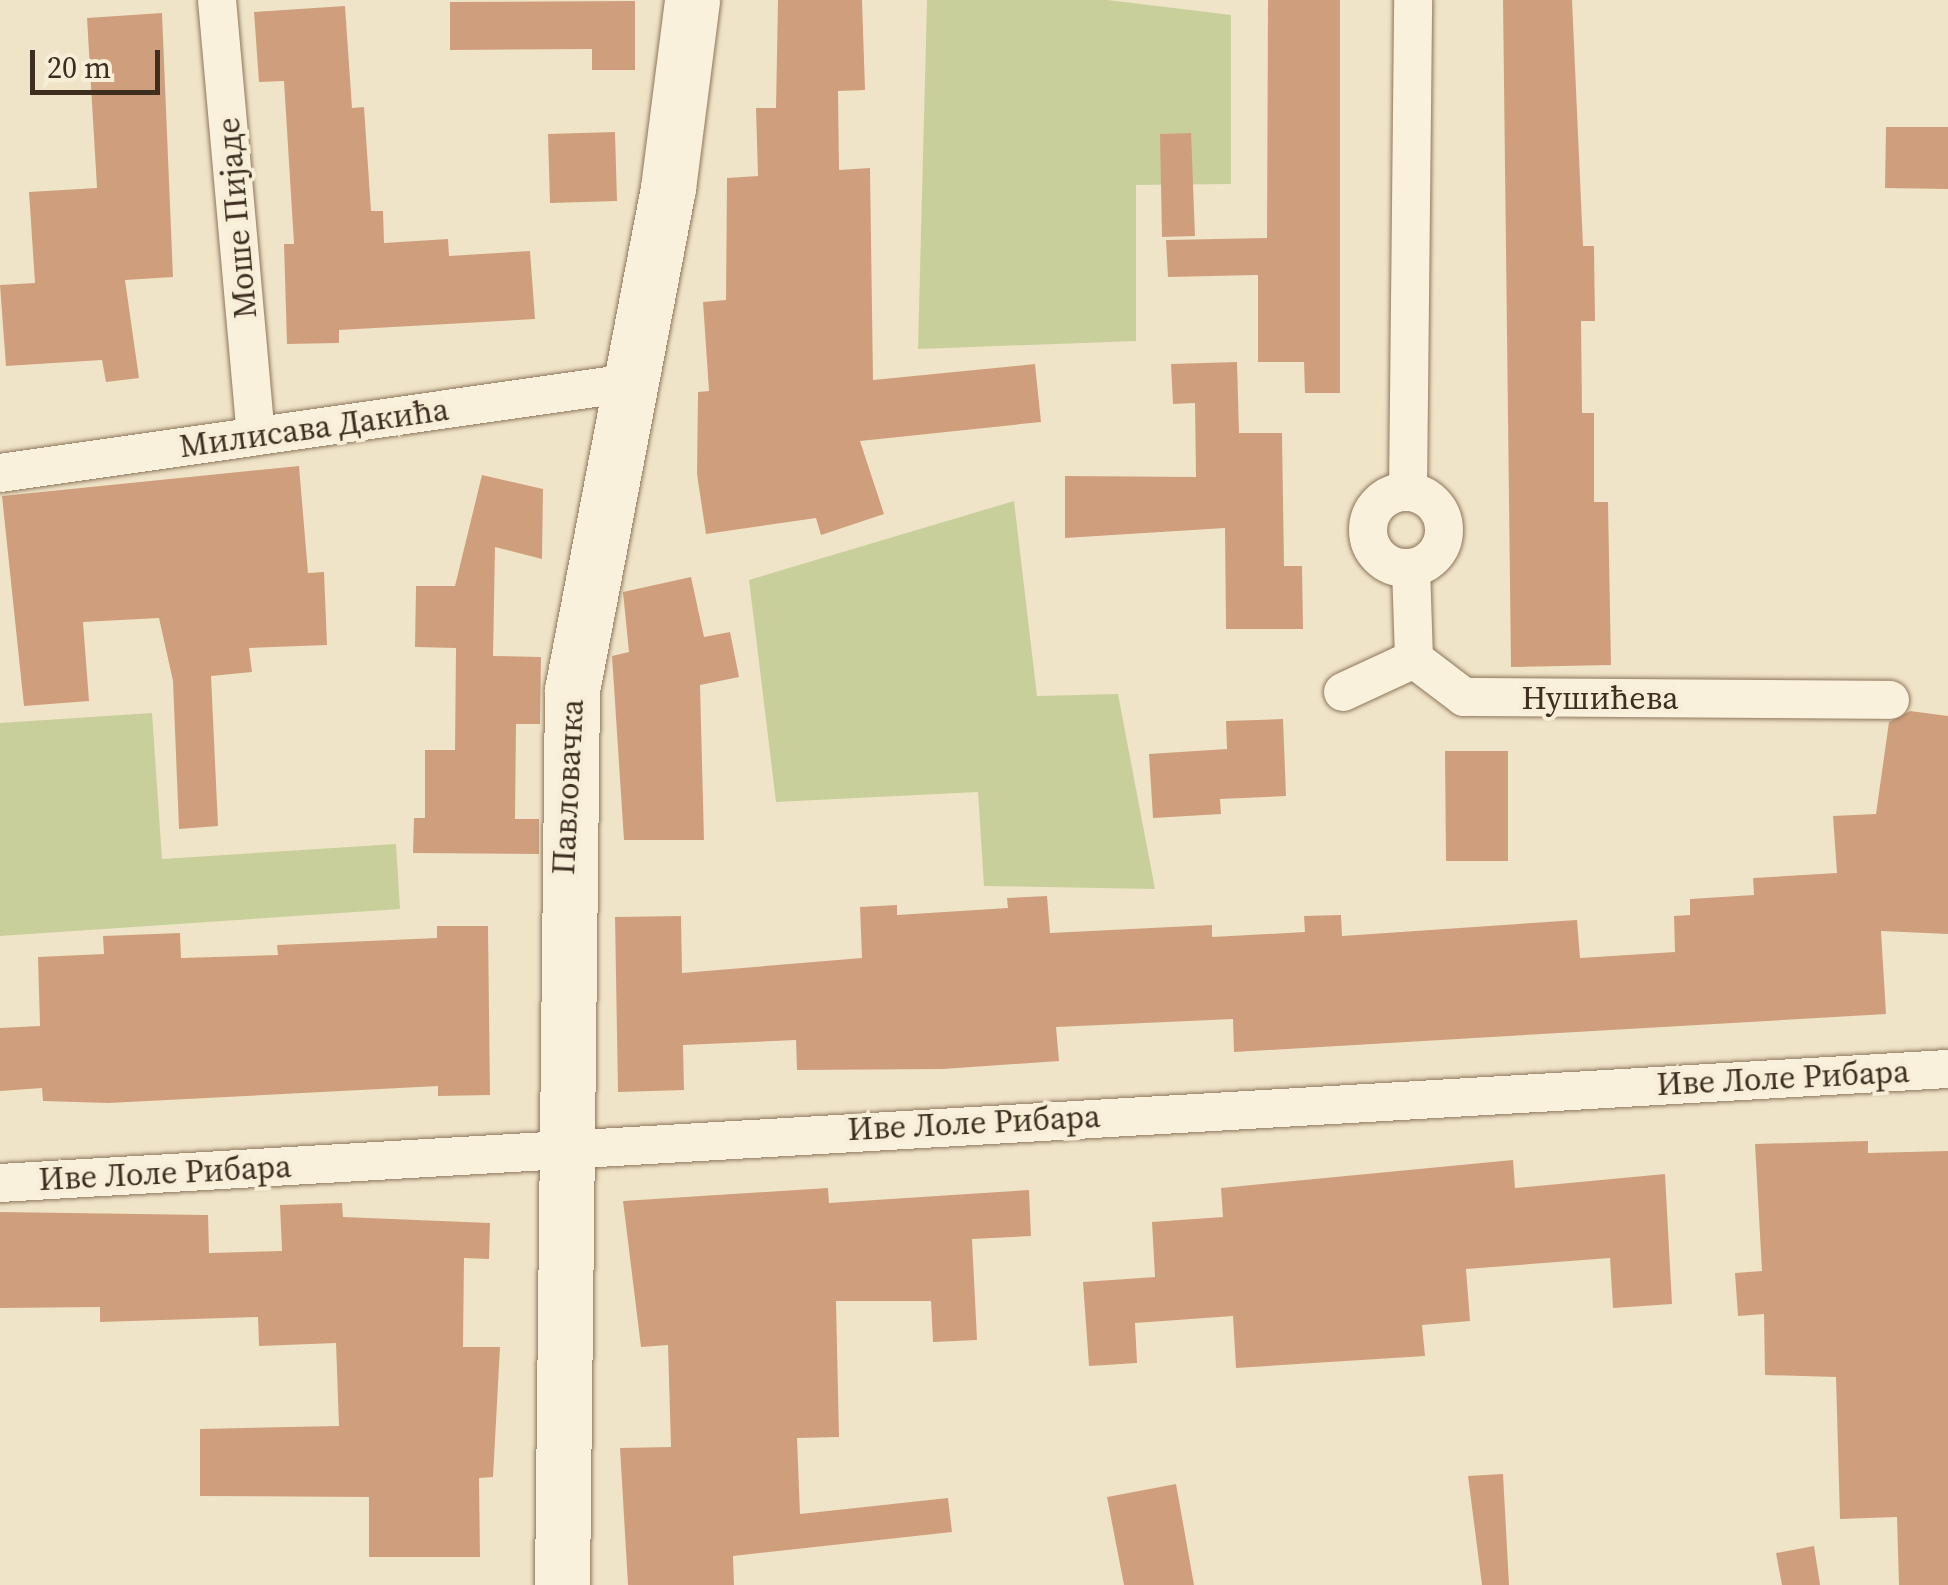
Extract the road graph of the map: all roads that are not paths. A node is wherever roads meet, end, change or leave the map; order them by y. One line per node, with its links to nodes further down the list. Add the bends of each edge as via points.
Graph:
1 (217, 0): 5 (street, Моше Пијаде)
2 (692, 0): 4 (street, Павловачка)
3 (1413, 0): 7 (street)
4 (629, 383): 5 (street, Милисава Дакића); 13 (street, Павловачка, via 572,690)
5 (256, 436): 6 (street, Милисава Дакића)
6 (0, 473)
7 (1408, 492): 8 (street, via 1434,503 1445,529 1436,555); 8 (street, via 1372,512 1368,539 1384,562)
8 (1411, 568): 9 (street)
9 (1414, 659): 10 (street); 11 (street, Нушићева, via 1464,696)
10 (1342, 692)
11 (1890, 700)
12 (1948, 1069): 13 (street, Иве Лоле Рибара)
13 (562, 1150): 14 (street, Иве Лоле Рибара); 15 (street, Павловачка)
14 (0, 1183)
15 (562, 1585)

